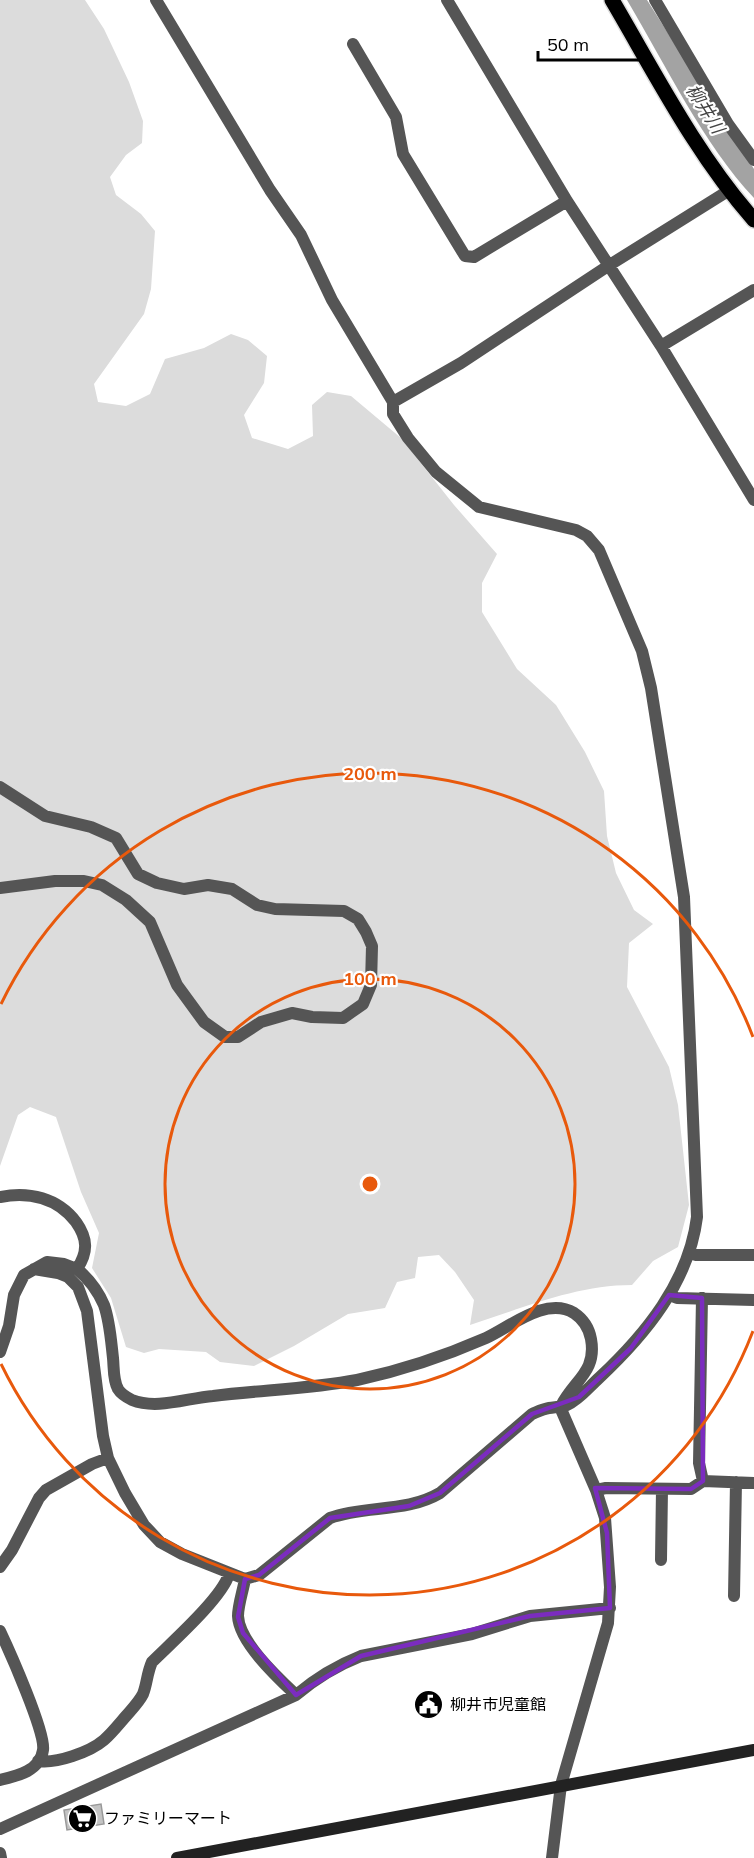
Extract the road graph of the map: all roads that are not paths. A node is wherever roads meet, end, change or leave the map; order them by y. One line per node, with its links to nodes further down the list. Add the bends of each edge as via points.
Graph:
1 (156, 0): 13 (street, via 302,235 332,300)
2 (447, 0): 8 (street)
3 (612, 0): 7 (main road)
4 (656, 0): 6 (street, via 728,124)
5 (353, 44): 8 (street, via 396,117 403,154 465,256 474,257)
6 (750, 150)
7 (728, 191): 9 (main road); 10 (street)
8 (567, 201): 10 (street)
9 (754, 220)
10 (608, 266): 12 (street); 13 (street, via 461,363)
11 (754, 290): 12 (street)
12 (661, 346): 14 (street)
13 (393, 402): 18 (street, via 393,414 408,438 436,472 479,507 587,536 599,550 642,651 684,897 697,1216)
14 (754, 500)
15 (0, 787): 16 (street, via 45,816 116,838 138,874 157,883 232,889 257,904 275,909 344,911 358,919 372,946 371,985 363,1004 343,1018 292,1013 261,1022 238,1037 225,1037 204,1022 177,985 150,922 126,900 102,885 84,881)
16 (0, 888)
17 (0, 1197): 21 (street, via 28,1195 68,1211 83,1232 86,1247)
18 (689, 1252): 19 (street); 22 (street)
19 (754, 1255)
20 (34, 1269): 21 (street, via 47,1262); 25 (street, via 18,1285); 27 (street, via 69,1276 78,1287 87,1311)
21 (77, 1269): 26 (street, via 104,1305 119,1391 138,1402 152,1405 357,1380 487,1338 543,1310 556,1309 573,1312 583,1321 590,1332 593,1351 588,1369)
22 (669, 1295): 23 (street); 26 (street, via 631,1348 579,1397)
23 (702, 1298): 24 (street); 28 (street, via 699,1463)
24 (754, 1300)
25 (0, 1352)
26 (561, 1407): 32 (street); 36 (street, via 532,1414 426,1502 330,1518 259,1575)
27 (108, 1458): 34 (street, via 46,1490); 35 (street, via 144,1525 160,1542)
28 (703, 1481): 29 (street); 31 (street, via 691,1489)
29 (736, 1482): 30 (street); 37 (street)
30 (754, 1483)
31 (662, 1489): 32 (street); 33 (street)
32 (596, 1490): 38 (street, via 607,1533)
33 (661, 1560)
34 (0, 1567)
35 (229, 1574): 36 (street); 42 (street, via 216,1595 152,1662 137,1704 106,1738 95,1747 58,1760)
36 (245, 1579): 40 (street, via 238,1617 243,1633)
37 (734, 1596)
38 (610, 1608): 40 (street, via 531,1616 472,1634 362,1656 346,1662); 44 (street)
39 (0, 1631): 42 (street, via 43,1738)
40 (297, 1695): 45 (street)
41 (754, 1750): 44 (street)
42 (38, 1761): 43 (street, via 29,1771)
43 (0, 1780)
44 (561, 1785): 48 (street); 49 (street)
45 (0, 1829)
46 (0, 1853): 47 (street)
47 (1, 1858)
48 (177, 1858)
49 (552, 1858)

